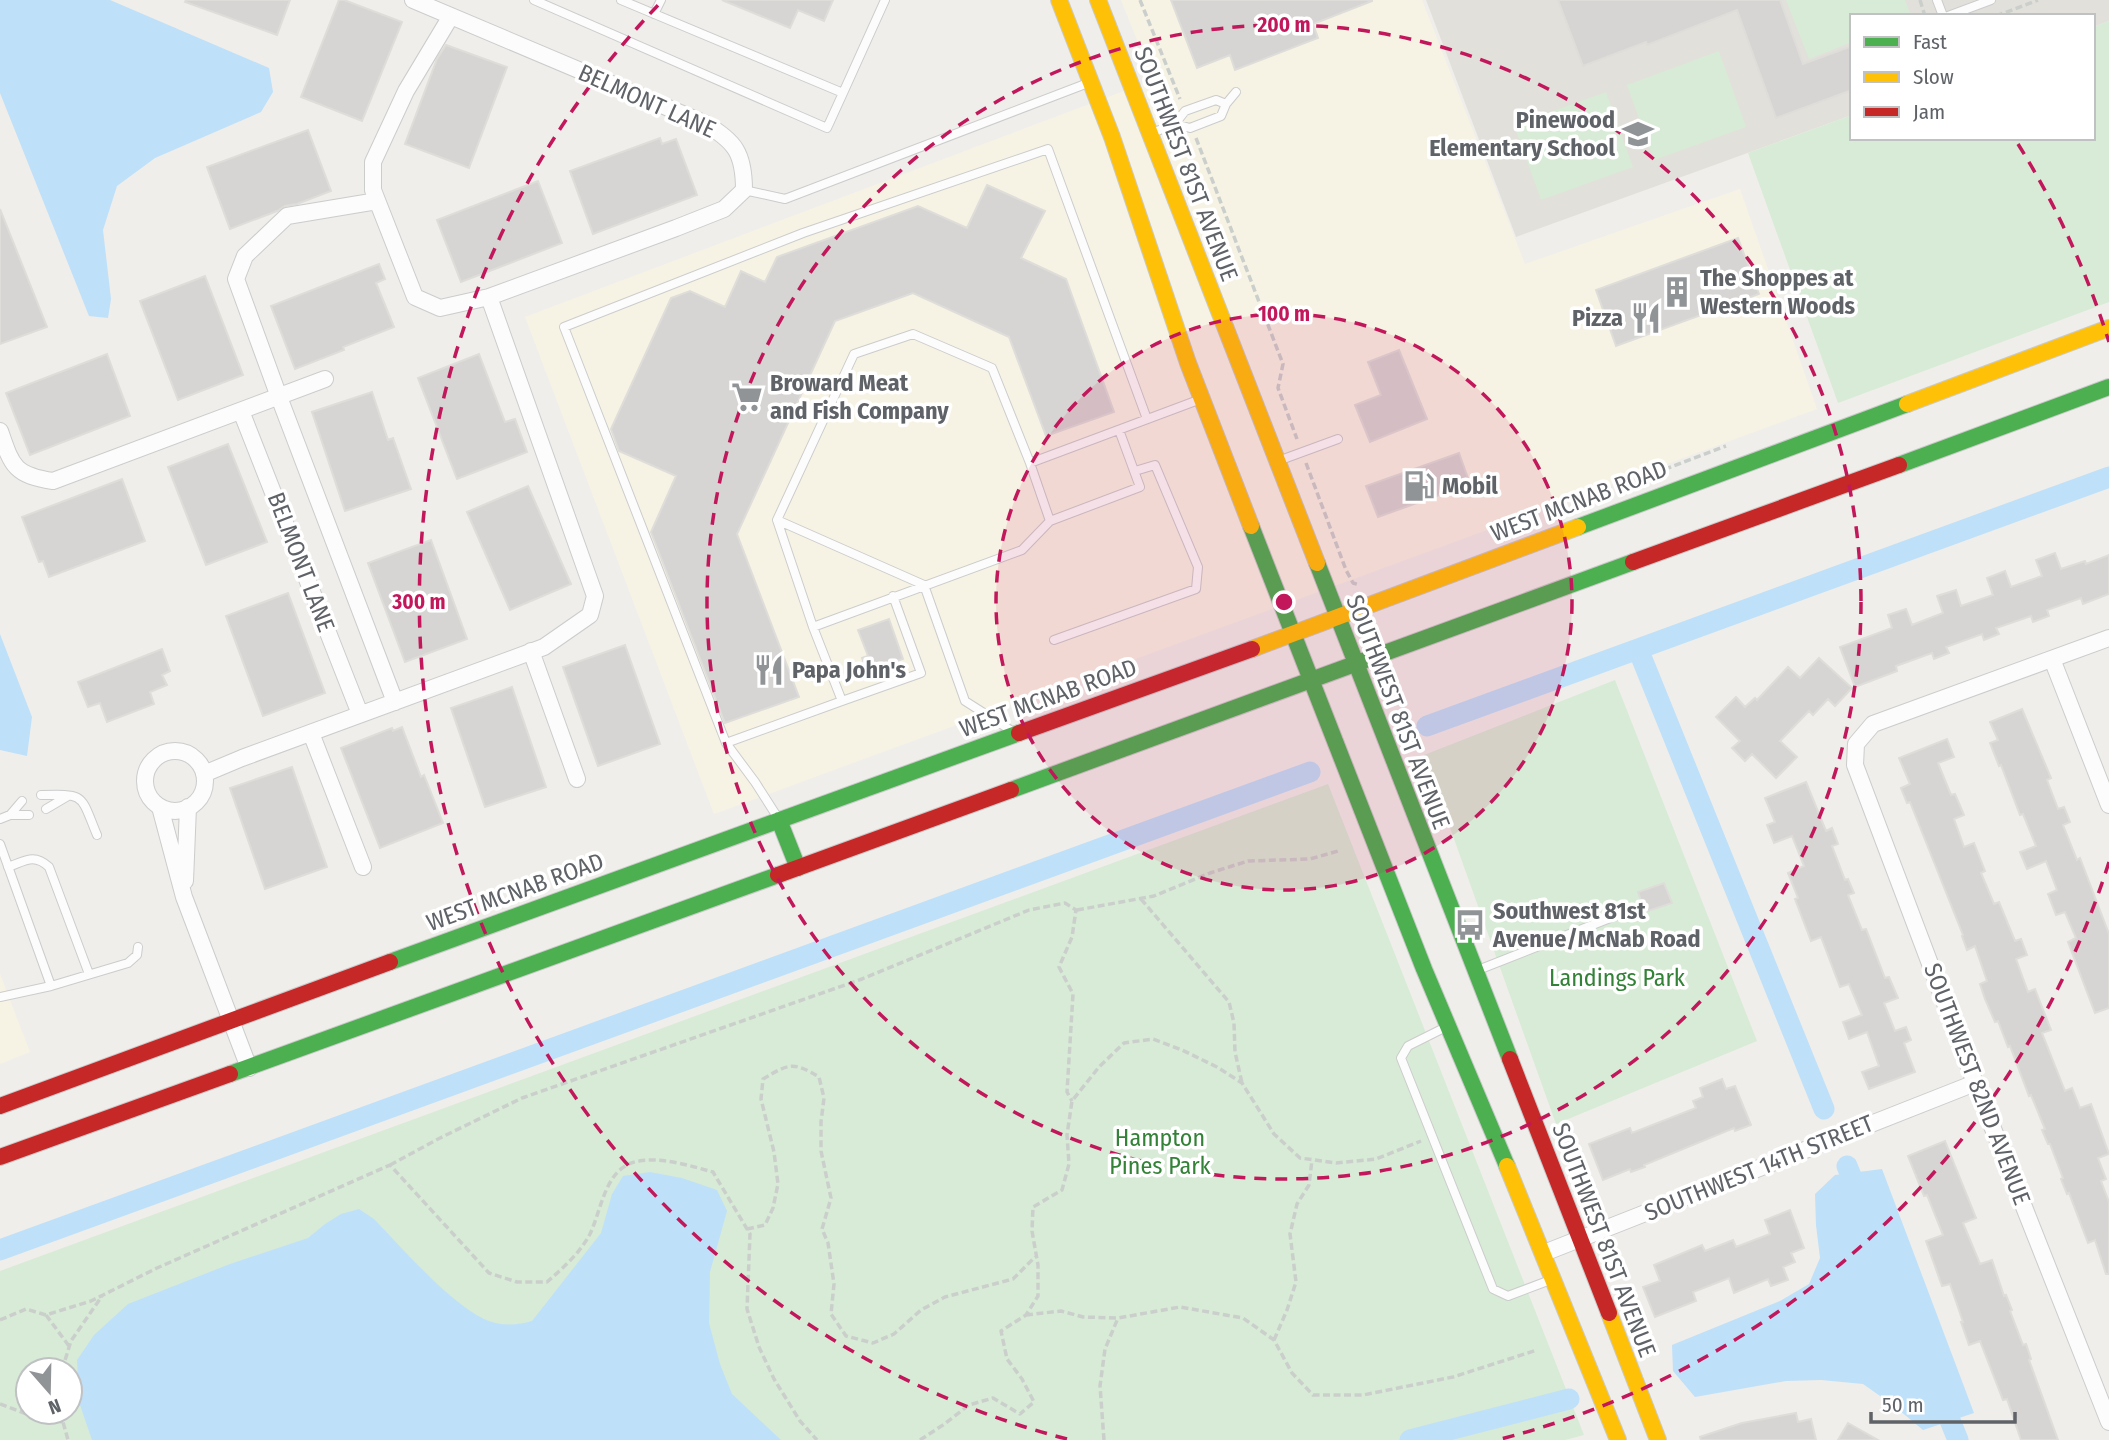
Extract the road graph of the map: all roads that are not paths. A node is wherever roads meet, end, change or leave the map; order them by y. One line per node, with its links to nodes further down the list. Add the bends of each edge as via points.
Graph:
1 (413, 0): 11 (street, BELMONT LANE)
2 (534, 0): 14 (lane, via 827,128)
3 (621, 0): 9 (lane)
4 (661, 0): 9 (lane)
5 (886, 0): 14 (lane)
6 (1059, 0): 12 (main road)
7 (1098, 0): 17 (main road, SOUTHWEST 81ST AVENUE)
8 (1991, 0): 10 (lane)
9 (654, 14): 14 (lane)
10 (1952, 14)
11 (451, 16): 18 (street, BELMONT LANE, via 726,136 744,168); 19 (street, via 405,91 373,162)
12 (1091, 82): 18 (lane, via 785,199); 25 (main road)
13 (1236, 92): 15 (lane)
14 (844, 93)
15 (1226, 104): 16 (lane, via 1216,100 1185,111); 16 (lane, via 1221,116 1192,127)
16 (1175, 124): 17 (lane)
17 (1150, 134): 31 (main road, SOUTHWEST 81ST AVENUE)
18 (744, 190): 20 (street, via 724,209)
19 (377, 201): 20 (street, via 415,297 440,308); 24 (street, BELMONT LANE, via 288,216 245,256 236,279)
20 (489, 297): 43 (street, via 595,596 590,615)
21 (2109, 328): 38 (main road, WEST MCNAB ROAD)
22 (325, 379): 24 (street)
23 (2109, 387): 45 (main road)
24 (279, 397): 26 (street); 48 (street, BELMONT LANE)
25 (1202, 399): 27 (lane); 40 (main road)
26 (241, 411): 29 (street, via 53,481 20,472); 49 (street, BELMONT LANE)
27 (1147, 419): 28 (lane); 52 (lane, via 1048,149 803,233 564,327)
28 (1119, 430): 32 (lane); 33 (lane)
29 (0, 431)
30 (1338, 439): 31 (lane)
31 (1277, 461): 38 (main road, SOUTHWEST 81ST AVENUE)
32 (1030, 463): 34 (lane, via 992,368 914,334 854,354); 35 (lane)
33 (1135, 471): 35 (lane, via 1140,486); 42 (lane, via 1155,465 1198,567 1196,589)
34 (777, 520): 36 (lane); 39 (lane)
35 (1050, 521): 36 (lane, via 1022,550)
36 (924, 585): 37 (lane); 51 (lane, via 965,701)
37 (893, 596): 39 (lane); 47 (lane, via 921,673)
38 (1337, 617): 40 (main road, WEST MCNAB ROAD); 45 (main road, SOUTHWEST 81ST AVENUE)
39 (813, 627): 47 (lane)
40 (1292, 634): 46 (main road); 51 (main road, WEST MCNAB ROAD)
41 (2109, 638): 44 (street)
42 (1054, 640)
43 (531, 652): 48 (street); 54 (street)
44 (2052, 659): 58 (street); 81 (street, SOUTHWEST 82ND AVENUE, via 1873,724 1856,744 1855,765)
45 (1355, 665): 46 (main road); 74 (main road, SOUTHWEST 81ST AVENUE)
46 (1310, 681): 70 (main road); 79 (main road)
47 (842, 701): 52 (lane)
48 (395, 702): 49 (street)
49 (360, 714): 50 (street)
50 (311, 733): 53 (street); 69 (street)
51 (1016, 734): 65 (main road, WEST MCNAB ROAD)
52 (726, 743): 65 (lane)
53 (204, 774): 59 (street, via 201,765 185,753 166,752 157,757 145,783 152,801); 60 (street, via 202,793)
54 (577, 779)
55 (70, 794): 56 (lane); 61 (lane); 66 (lane, via 83,802)
56 (41, 795)
57 (22, 801): 62 (lane)
58 (2109, 805)
59 (160, 807): 60 (street); 71 (street)
60 (188, 807): 71 (street)
61 (46, 809)
62 (10, 815): 63 (lane); 64 (lane)
63 (29, 815)
64 (0, 819)
65 (779, 820): 70 (main road); 78 (main road, WEST MCNAB ROAD)
66 (97, 835)
67 (0, 844): 68 (lane)
68 (8, 867): 75 (lane, via 34,858 49,867); 76 (lane)
69 (363, 867)
70 (798, 868): 80 (main road)
71 (184, 897): 78 (street)
72 (1629, 911): 74 (lane)
73 (138, 947): 75 (lane, via 137,956 128,962)
74 (1475, 971): 84 (main road, SOUTHWEST 81ST AVENUE)
75 (89, 974): 76 (lane)
76 (51, 986): 77 (lane)
77 (0, 998)
78 (230, 1020): 80 (street); 82 (main road, WEST MCNAB ROAD)
79 (1448, 1026): 85 (main road); 86 (lane, via 1408,1046 1401,1058 1493,1289 1508,1296)
80 (249, 1068): 83 (main road)
81 (1975, 1083): 84 (street, SOUTHWEST 14TH STREET); 87 (street, SOUTHWEST 82ND AVENUE)
82 (0, 1106)
83 (0, 1157)
84 (1580, 1239): 85 (street, SOUTHWEST 14TH STREET); 90 (main road, SOUTHWEST 81ST AVENUE)
85 (1544, 1253): 86 (main road)
86 (1554, 1279): 89 (main road)
87 (2102, 1386): 88 (street, SOUTHWEST 82ND AVENUE)
88 (2109, 1422)
89 (1618, 1440)
90 (1658, 1440)

